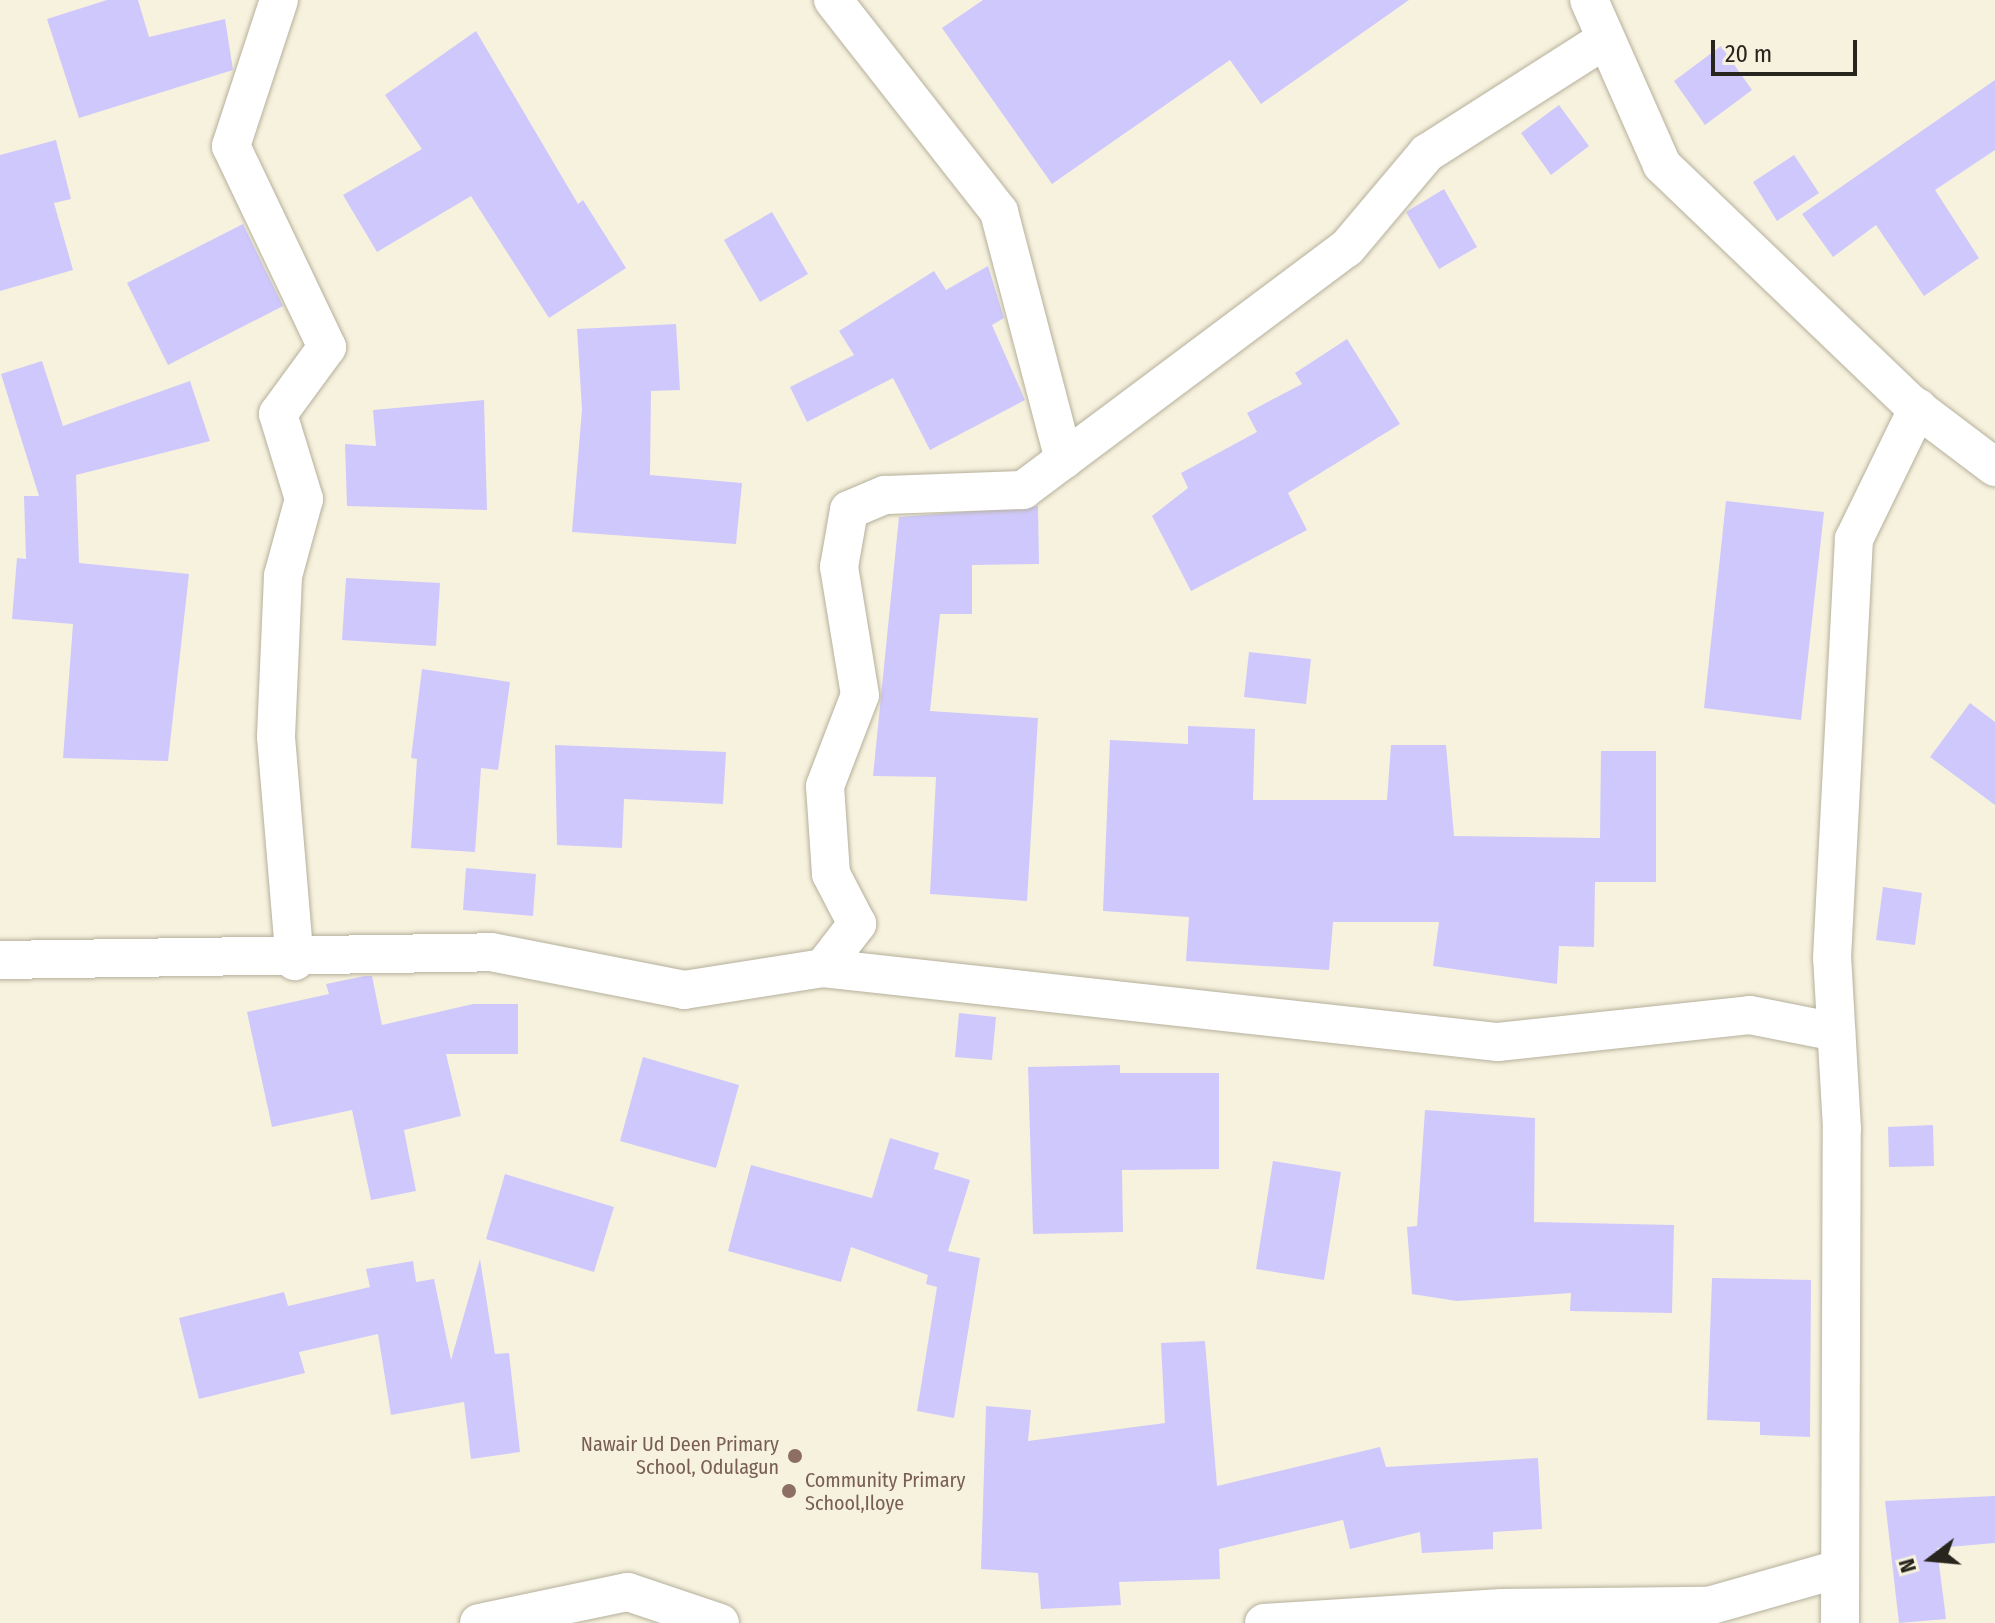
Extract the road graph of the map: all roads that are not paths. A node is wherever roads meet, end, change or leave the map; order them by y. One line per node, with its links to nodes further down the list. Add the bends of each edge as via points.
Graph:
1 (279, 0): 9 (street, via 231,146 327,347 278,414 304,499 283,576 276,737)
2 (833, 0): 6 (street, via 999,212)
3 (1591, 1): 4 (street)
4 (1606, 39): 5 (street, via 1657,159); 6 (street, via 1427,153 1347,248)
5 (1918, 408): 7 (street); 11 (street, via 1854,539 1832,958)
6 (1064, 460): 10 (street, via 1023,490 885,495 849,510 839,567 860,695 825,786 831,874 857,924)
7 (1995, 467)
8 (0, 960): 9 (street)
9 (295, 961): 10 (street, via 337,950 491,952 684,990)
10 (823, 968): 11 (street, via 1498,1042 1750,1015)
11 (1836, 1032): 12 (street)
12 (1839, 1569): 15 (street, via 1708,1606 1502,1608); 16 (street)
13 (479, 1623): 14 (street, via 628,1592)
14 (720, 1623)
15 (1264, 1623)
16 (1840, 1623)

